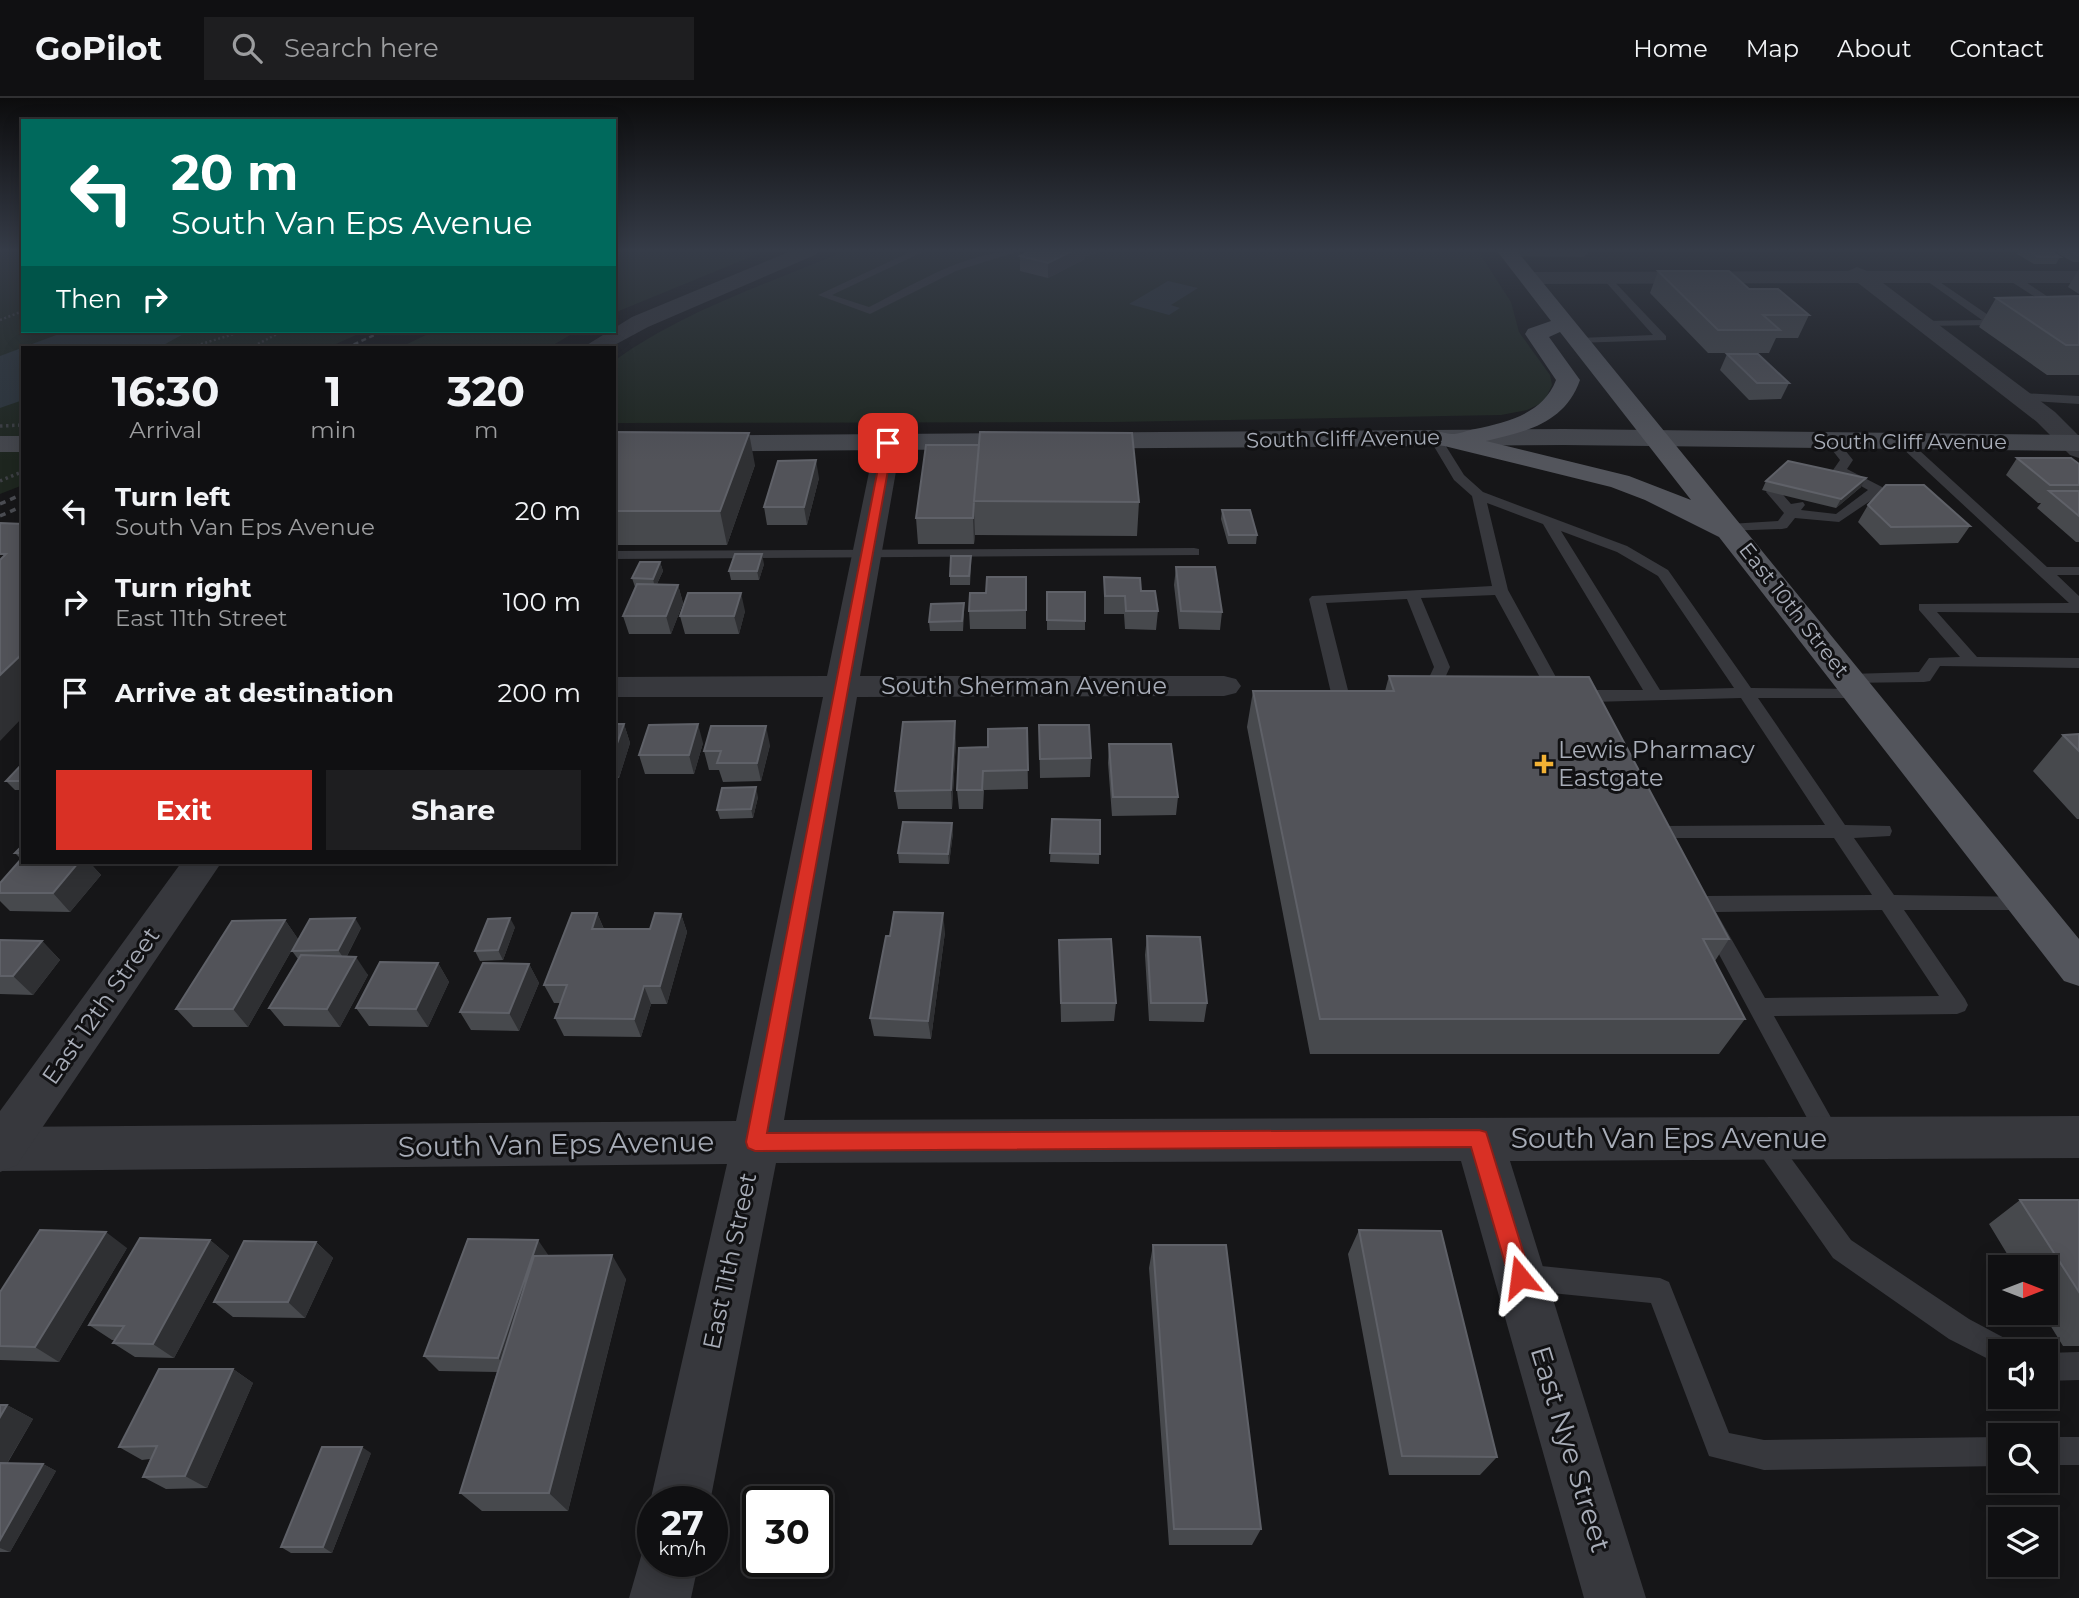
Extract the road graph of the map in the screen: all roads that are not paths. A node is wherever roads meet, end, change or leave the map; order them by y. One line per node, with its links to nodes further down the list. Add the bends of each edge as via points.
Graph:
1 (646, 321): 8 (street)
2 (1563, 321): 7 (main road, East 10th Street)
3 (1647, 321): 7 (lane, via 1662,338)
4 (1920, 321): 6 (street)
5 (1990, 321): 6 (lane)
6 (1924, 324): 9 (street)
7 (1572, 332): 11 (main road, via 1536,334 1568,380 1556,405 1529,420); 12 (main road, East 10th Street)
8 (597, 346)
9 (2021, 397): 10 (lane); 19 (street)
10 (2079, 400)
11 (1447, 438): 12 (main road, South Cliff Avenue); 14 (main road, South Cliff Avenue); 21 (lane, via 1459,477); 25 (main road, via 1504,456 1604,476 1681,506)
12 (1658, 438): 13 (main road, South Cliff Avenue); 25 (main road, East 10th Street)
13 (1832, 442): 15 (main road, South Cliff Avenue); 23 (lane, via 1847,460 1832,473 1877,490 1839,518)
14 (888, 443): 18 (main road, South Cliff Avenue); 27 (street, East 11th Street)
15 (1904, 443): 19 (main road, South Cliff Avenue); 29 (lane)
16 (0, 444): 17 (main road)
17 (21, 444)
18 (616, 444)
19 (2076, 445)
20 (1773, 492): 23 (lane)
21 (1478, 495): 24 (lane); 31 (lane)
22 (1803, 500): 23 (lane)
23 (1791, 513): 25 (lane, via 1782,524)
24 (1549, 523): 43 (lane, via 1622,549 1663,573); 44 (lane)
25 (1735, 536): 40 (main road, East 10th Street)
26 (1194, 552): 27 (lane)
27 (867, 554): 28 (lane); 37 (street, East 11th Street)
28 (616, 555)
29 (2043, 571): 30 (lane); 33 (lane)
30 (2079, 571)
31 (1500, 590): 32 (lane); 42 (lane)
32 (1412, 594): 36 (lane, via 1442,667 1433,685); 46 (lane, via 1317,599)
33 (2079, 606): 34 (lane, via 1924,607)
34 (1973, 662): 35 (lane); 40 (lane, via 1935,661 1924,677)
35 (2079, 663)
36 (1459, 685)
37 (843, 686): 38 (street, South Sherman Avenue); 41 (street, South Sherman Avenue); 60 (street, East 11th Street)
38 (1224, 686)
39 (1536, 686): 42 (lane)
40 (1854, 686): 43 (lane); 53 (main road, East 10th Street)
41 (616, 687)
42 (1555, 690): 45 (lane)
43 (1746, 694): 44 (lane); 48 (lane)
44 (1655, 696): 45 (lane)
45 (1591, 697): 47 (lane)
46 (1344, 710)
47 (1602, 718)
48 (1839, 831): 49 (lane); 50 (lane, via 1661,827); 52 (lane)
49 (1883, 831)
50 (1677, 857)
51 (201, 864): 61 (street, East 12th Street)
52 (1885, 902): 53 (lane); 55 (lane, via 1699,899); 55 (lane, via 1957,1005)
53 (2026, 902): 54 (main road, East 10th Street)
54 (2079, 969)
55 (1758, 1007): 59 (lane)
56 (2079, 1137): 59 (street, South Van Eps Avenue)
57 (1479, 1138): 58 (street, South Van Eps Avenue); 60 (street, South Van Eps Avenue); 62 (street, East Nye Street)
58 (1763, 1138): 59 (street, South Van Eps Avenue); 63 (lane, via 1842,1249)
59 (1830, 1138)
60 (755, 1142): 61 (street, South Van Eps Avenue); 69 (street, East 11th Street)
61 (0, 1149)
62 (1520, 1277): 68 (lane, via 1660,1291 1719,1446 1764,1455); 72 (street, East Nye Street)
63 (1988, 1345)
64 (2079, 1366): 65 (lane)
65 (2058, 1367)
66 (2058, 1451): 67 (lane)
67 (2079, 1451)
68 (1988, 1452)
69 (683, 1486)
70 (665, 1577): 71 (street)
71 (660, 1598)
72 (1615, 1598)

